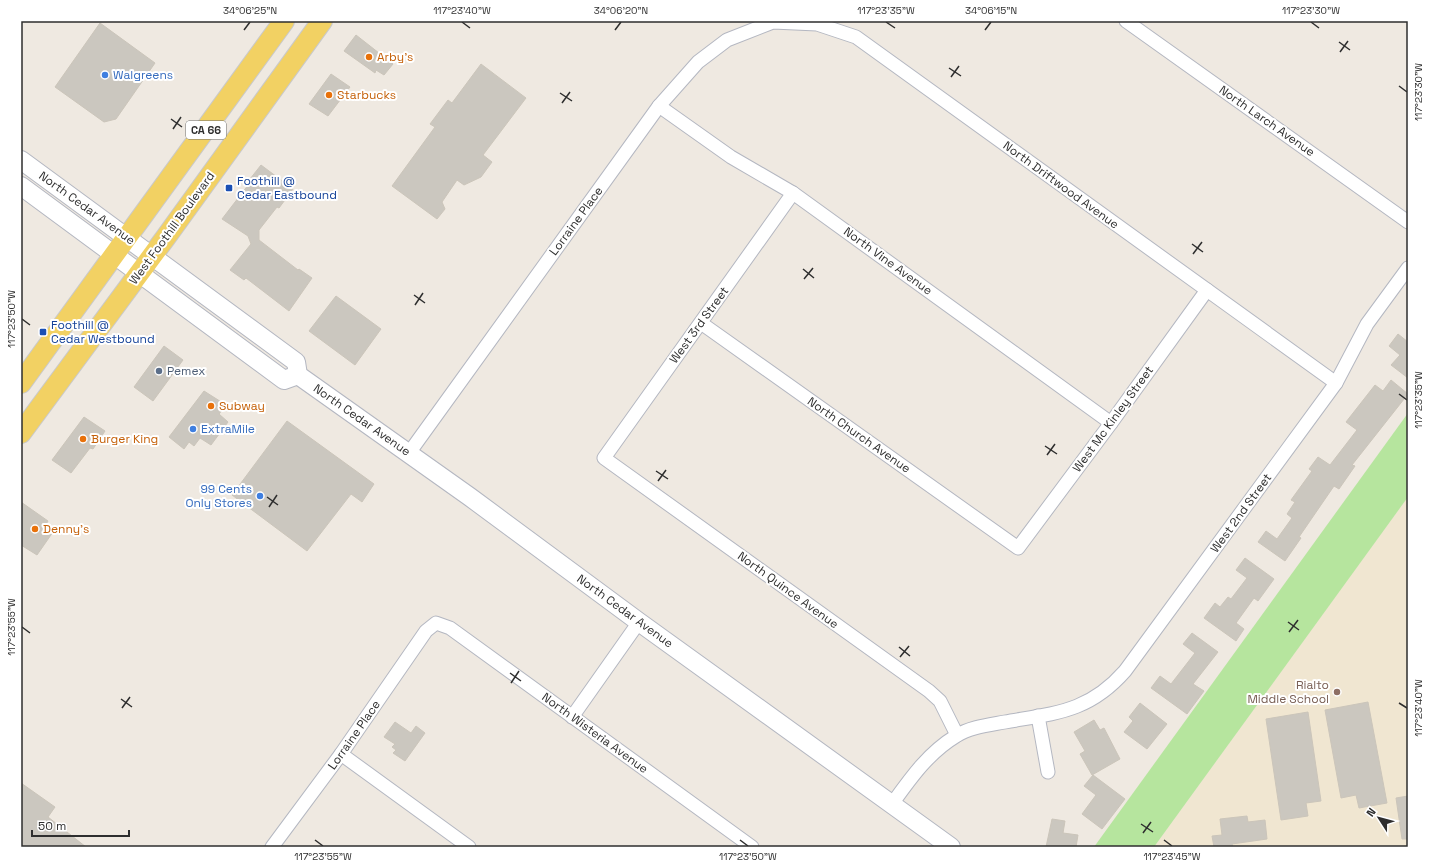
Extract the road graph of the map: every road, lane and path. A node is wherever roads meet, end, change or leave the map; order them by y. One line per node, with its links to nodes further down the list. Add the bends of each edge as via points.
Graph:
1 (284, 21): 12 (main road, CA 66)
2 (307, 21): 6 (main road)
3 (322, 21): 6 (main road, West Foothill Boulevard)
4 (773, 21): 7 (street, Lorraine Place, via 727,40 698,62); 17 (street, North Driftwood Avenue, via 817,24 856,37)
5 (1126, 21): 11 (street, North Larch Avenue)
6 (300, 51): 14 (main road, West Foothill Boulevard)
7 (659, 106): 10 (street, North Vine Avenue, via 731,157); 24 (street, Lorraine Place)
8 (21, 160): 12 (main road, North Cedar Avenue)
9 (21, 186): 13 (main road, North Cedar Avenue)
10 (794, 193): 18 (street, West 3rd Street); 22 (street, North Vine Avenue)
11 (1408, 222)
12 (128, 238): 13 (main road, CA 66); 14 (main road, North Cedar Avenue)
13 (115, 256): 16 (main road, North Cedar Avenue); 20 (main road, CA 66)
14 (152, 256): 16 (main road, West Foothill Boulevard); 19 (main road, North Cedar Avenue, via 296,362)
15 (1408, 268): 21 (street, West 2nd Street, via 1367,324)
16 (139, 273): 19 (main road, North Cedar Avenue, via 284,380); 23 (main road, West Foothill Boulevard)
17 (1207, 290): 21 (street, North Driftwood Avenue); 22 (street, West Mc Kinley Street)
18 (701, 323): 25 (street, West 3rd Street); 26 (street, North Church Avenue)
19 (298, 375): 24 (main road, North Cedar Avenue)
20 (21, 383)
21 (1336, 383): 29 (street, West 2nd Street, via 1121,676 1099,696 1085,703 1068,710)
22 (1111, 423): 26 (street, West Mc Kinley Street)
23 (21, 433)
24 (409, 453): 27 (main road, North Cedar Avenue)
25 (604, 458): 31 (street, North Quince Avenue, via 929,691 940,702)
26 (1018, 548)
27 (639, 622): 30 (street); 34 (main road, North Cedar Avenue)
28 (436, 623): 30 (street, North Wisteria Avenue, via 450,628); 32 (street, Lorraine Place, via 426,631)
29 (1038, 716): 31 (street, West 2nd Street, via 983,726); 33 (street)
30 (572, 717): 37 (street, North Wisteria Avenue)
31 (957, 735): 34 (street, West 2nd Street, via 925,761)
32 (341, 754): 35 (street, Lorraine Place); 36 (street)
33 (1048, 772)
34 (892, 804): 38 (main road, North Cedar Avenue)
35 (272, 847)
36 (469, 847)
37 (752, 847)
38 (951, 847)

